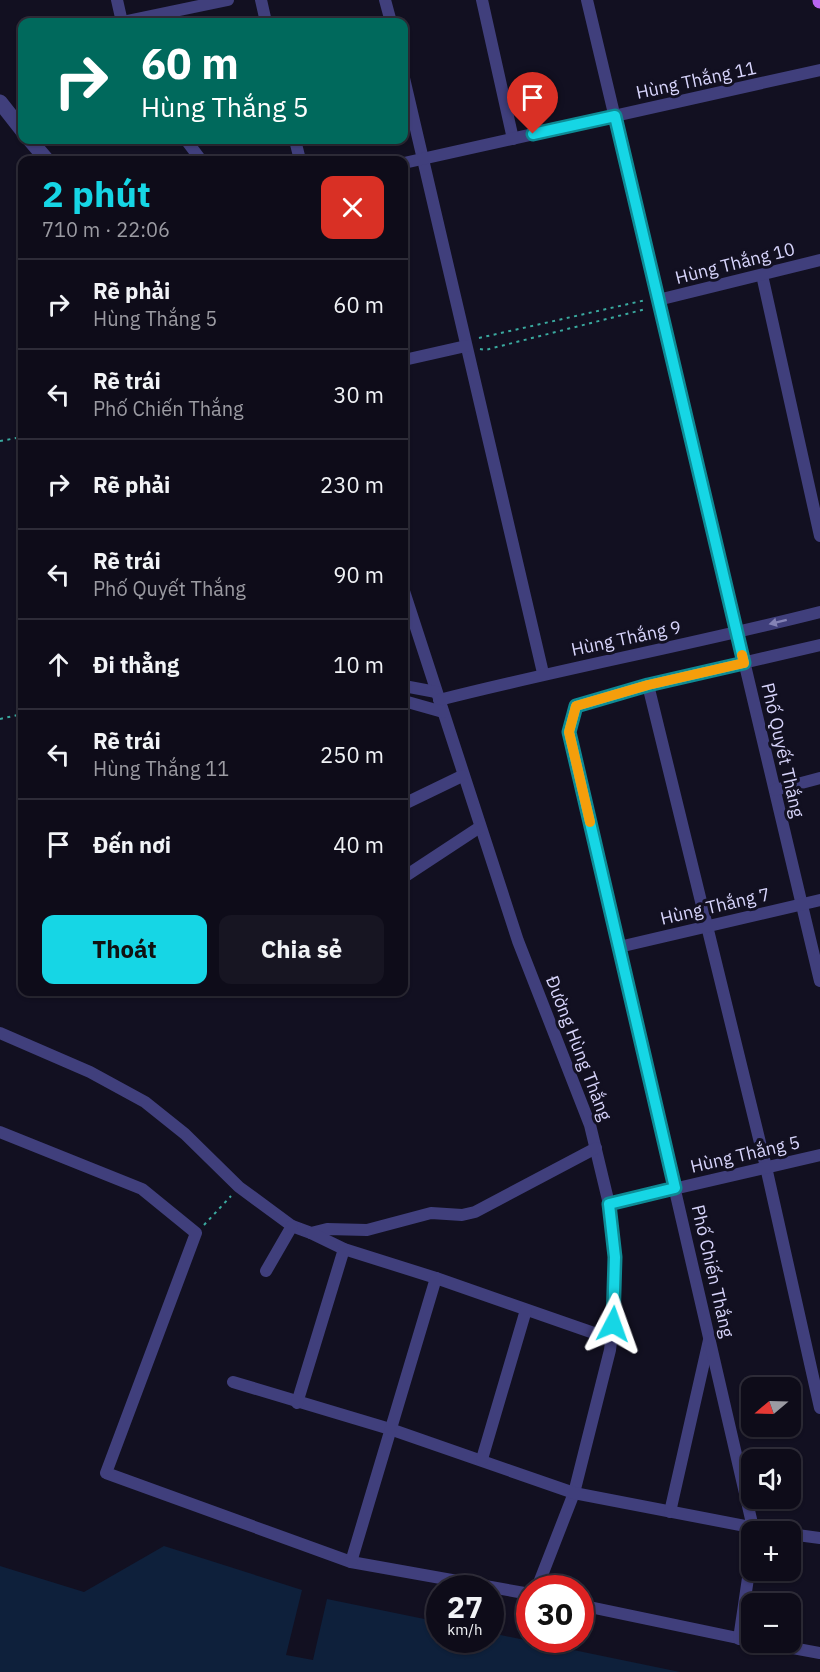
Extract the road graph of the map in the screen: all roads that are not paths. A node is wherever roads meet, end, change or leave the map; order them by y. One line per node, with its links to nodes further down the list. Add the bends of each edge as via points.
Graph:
1 (117, 0): 7 (street)
2 (228, 0): 8 (street)
3 (261, 0): 9 (street)
4 (385, 0): 10 (street)
5 (482, 0): 16 (street)
6 (587, 0): 14 (street, Phố Quyết Thắng)
7 (121, 18)
8 (141, 18)
9 (265, 18)
10 (389, 18)
11 (820, 70): 14 (street, Hùng Thắng 11)
12 (408, 96): 19 (street)
13 (0, 102): 15 (street)
14 (615, 116): 16 (street, Hùng Thắng 11); 23 (street, Phố Quyết Thắng)
15 (18, 125)
16 (513, 138): 19 (street, Hùng Thắng 11)
17 (33, 144): 18 (street)
18 (44, 156)
19 (422, 159): 20 (street, Hùng Thắng 11); 24 (street)
20 (408, 162)
21 (820, 260): 22 (street, Hùng Thắng 10)
22 (762, 275): 23 (street, Hùng Thắng 10); 26 (street)
23 (658, 300): 29 (street, Phố Quyết Thắng)
24 (466, 346): 25 (street); 32 (street)
25 (408, 359)
26 (820, 536)
27 (408, 604): 36 (street, Đường Hùng Thắng)
28 (820, 612): 29 (street, Hùng Thắng 9, one-way to 29)
29 (737, 633): 31 (street, Phố Quyết Thắng); 32 (street, Hùng Thắng 9)
30 (820, 645): 31 (street)
31 (744, 663): 33 (street); 39 (street, Phố Quyết Thắng)
32 (543, 673): 36 (street, Hùng Thắng 9)
33 (648, 685): 45 (street); 46 (street, Phố Chiến Thắng, via 576,706 569,732)
34 (408, 688): 36 (street)
35 (408, 701): 36 (street)
36 (439, 701): 37 (street, Đường Hùng Thắng)
37 (462, 776): 40 (street); 41 (street, Đường Hùng Thắng)
38 (820, 778): 39 (street)
39 (775, 790): 44 (street, Phố Quyết Thắng)
40 (408, 802)
41 (480, 827): 42 (street); 50 (street, Đường Hùng Thắng, via 518,941)
42 (408, 874)
43 (820, 900): 44 (street, Hùng Thắng 7)
44 (801, 904): 45 (street, Hùng Thắng 7); 47 (street, Phố Quyết Thắng)
45 (707, 926): 46 (street, Hùng Thắng 7); 52 (street)
46 (619, 947): 53 (street, Phố Chiến Thắng)
47 (820, 981)
48 (0, 1033): 55 (street, Đường Hùng Thắng, via 90,1072 145,1102 185,1134 239,1187)
49 (0, 1132): 74 (street, via 142,1189 196,1233 105,1473)
50 (596, 1148): 54 (street); 56 (street, Đường Hùng Thắng, via 475,1212 431,1213 376,1229)
51 (820, 1155): 52 (street, Hùng Thắng 5)
52 (766, 1167): 53 (street, Hùng Thắng 5); 65 (street)
53 (675, 1188): 54 (street, Hùng Thắng 5); 61 (street, Phố Chiến Thắng)
54 (609, 1204): 62 (street, via 615,1267)
55 (292, 1226): 56 (street, Đường Hùng Thắng); 58 (street)
56 (311, 1233): 57 (street)
57 (344, 1249): 59 (street); 64 (street)
58 (267, 1271)
59 (436, 1278): 60 (street); 66 (street)
60 (526, 1310): 62 (street); 67 (street)
61 (710, 1338): 69 (street); 70 (street, Phố Chiến Thắng)
62 (611, 1339): 68 (street)
63 (233, 1382): 64 (street)
64 (297, 1403): 66 (street)
65 (820, 1408)
66 (390, 1429): 67 (street); 74 (street)
67 (482, 1460): 68 (street)
68 (574, 1493): 69 (street); 75 (street)
69 (670, 1512): 71 (street)
70 (753, 1521)
71 (741, 1527)
72 (801, 1535): 73 (street)
73 (820, 1538)
74 (351, 1562): 77 (street)
75 (542, 1575)
76 (747, 1581): 79 (street)
77 (516, 1591)
78 (594, 1608): 79 (street)
79 (738, 1639): 80 (street)
80 (741, 1639)
81 (801, 1650): 82 (street)
82 (820, 1653)

